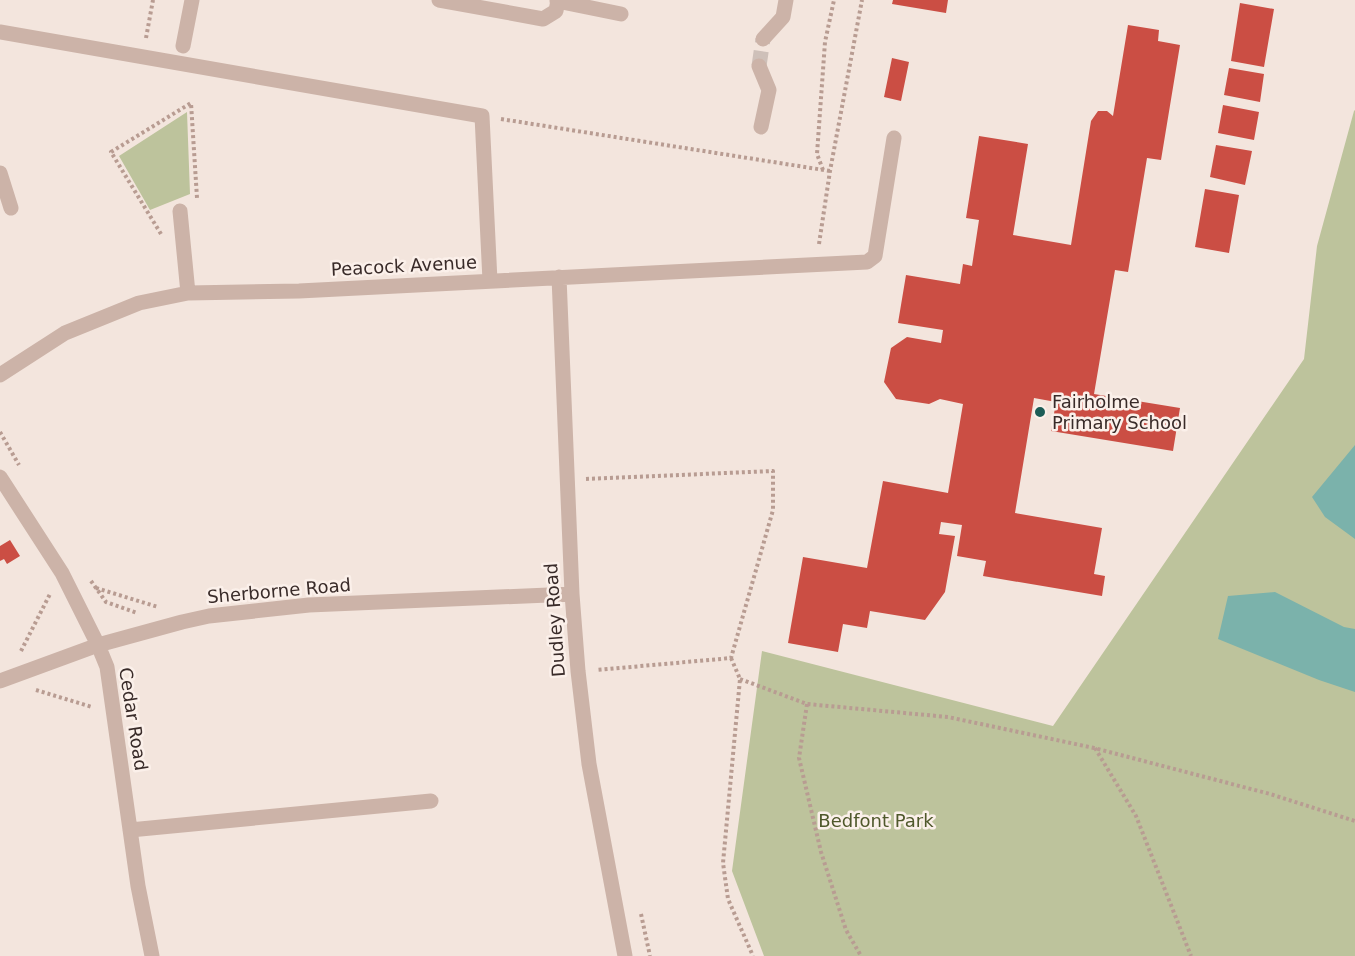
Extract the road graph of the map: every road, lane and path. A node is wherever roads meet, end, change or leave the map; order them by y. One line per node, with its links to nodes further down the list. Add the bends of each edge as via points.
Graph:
1 (153, 0): 11 (path, via 146,39)
2 (192, 0): 11 (street)
3 (439, 0): 4 (street, via 543,19 556,11)
4 (558, 0): 8 (street)
5 (786, 0): 10 (street, via 783,17)
6 (834, 0): 16 (path, via 825,42 817,154)
7 (862, 0): 17 (path)
8 (621, 15)
9 (0, 32): 13 (street)
10 (763, 39)
11 (183, 46)
12 (759, 66): 14 (street, via 769,90)
13 (482, 116): 16 (path); 25 (street)
14 (762, 127)
15 (894, 138): 23 (street, Peacock Avenue, via 875,256 862,264)
16 (823, 170): 17 (path)
17 (830, 171): 23 (path, via 818,250)
18 (0, 173): 20 (street)
19 (198, 206): 22 (path, via 191,103 111,152)
20 (11, 208)
21 (180, 211): 26 (street)
22 (162, 237)
23 (823, 265): 24 (street, Peacock Avenue)
24 (559, 277): 25 (street, Peacock Avenue); 33 (street, Dudley Road)
25 (490, 281): 26 (street, Peacock Avenue)
26 (188, 293): 27 (street, Peacock Avenue, via 139,303 65,333)
27 (0, 375)
28 (0, 432): 30 (path)
29 (585, 468): 32 (path)
30 (22, 470)
31 (0, 477): 41 (street, Cedar Road, via 63,573)
32 (586, 479): 33 (path); 34 (path); 42 (path, via 772,471 773,510)
33 (567, 480): 38 (street, Dudley Road)
34 (586, 488)
35 (90, 579): 37 (path)
36 (54, 586): 44 (path)
37 (96, 588): 39 (path, via 164,609); 40 (path, via 106,602)
38 (572, 594): 41 (street, Sherborne Road, via 309,606 209,616); 46 (street, Dudley Road)
39 (156, 610)
40 (140, 614)
41 (98, 645): 48 (street, Sherborne Road); 55 (street, Cedar Road, via 107,667)
42 (731, 658): 45 (path); 47 (path)
43 (597, 659): 45 (path)
44 (16, 660)
45 (597, 670): 46 (path)
46 (578, 671): 58 (street, Dudley Road, via 589,764)
47 (740, 679): 50 (path); 60 (path, via 723,863 728,898)
48 (0, 681)
49 (31, 689): 51 (path)
50 (807, 704): 52 (path, via 948,717); 61 (path, via 799,758 821,852 846,930)
51 (98, 709)
52 (1095, 748): 54 (path); 62 (path, via 1136,816)
53 (431, 801): 55 (street)
54 (1355, 820)
55 (130, 830): 57 (street, Cedar Road)
56 (640, 911): 59 (path)
57 (152, 956)
58 (625, 956)
59 (650, 956)
60 (753, 956)
61 (861, 956)
62 (1191, 956)

